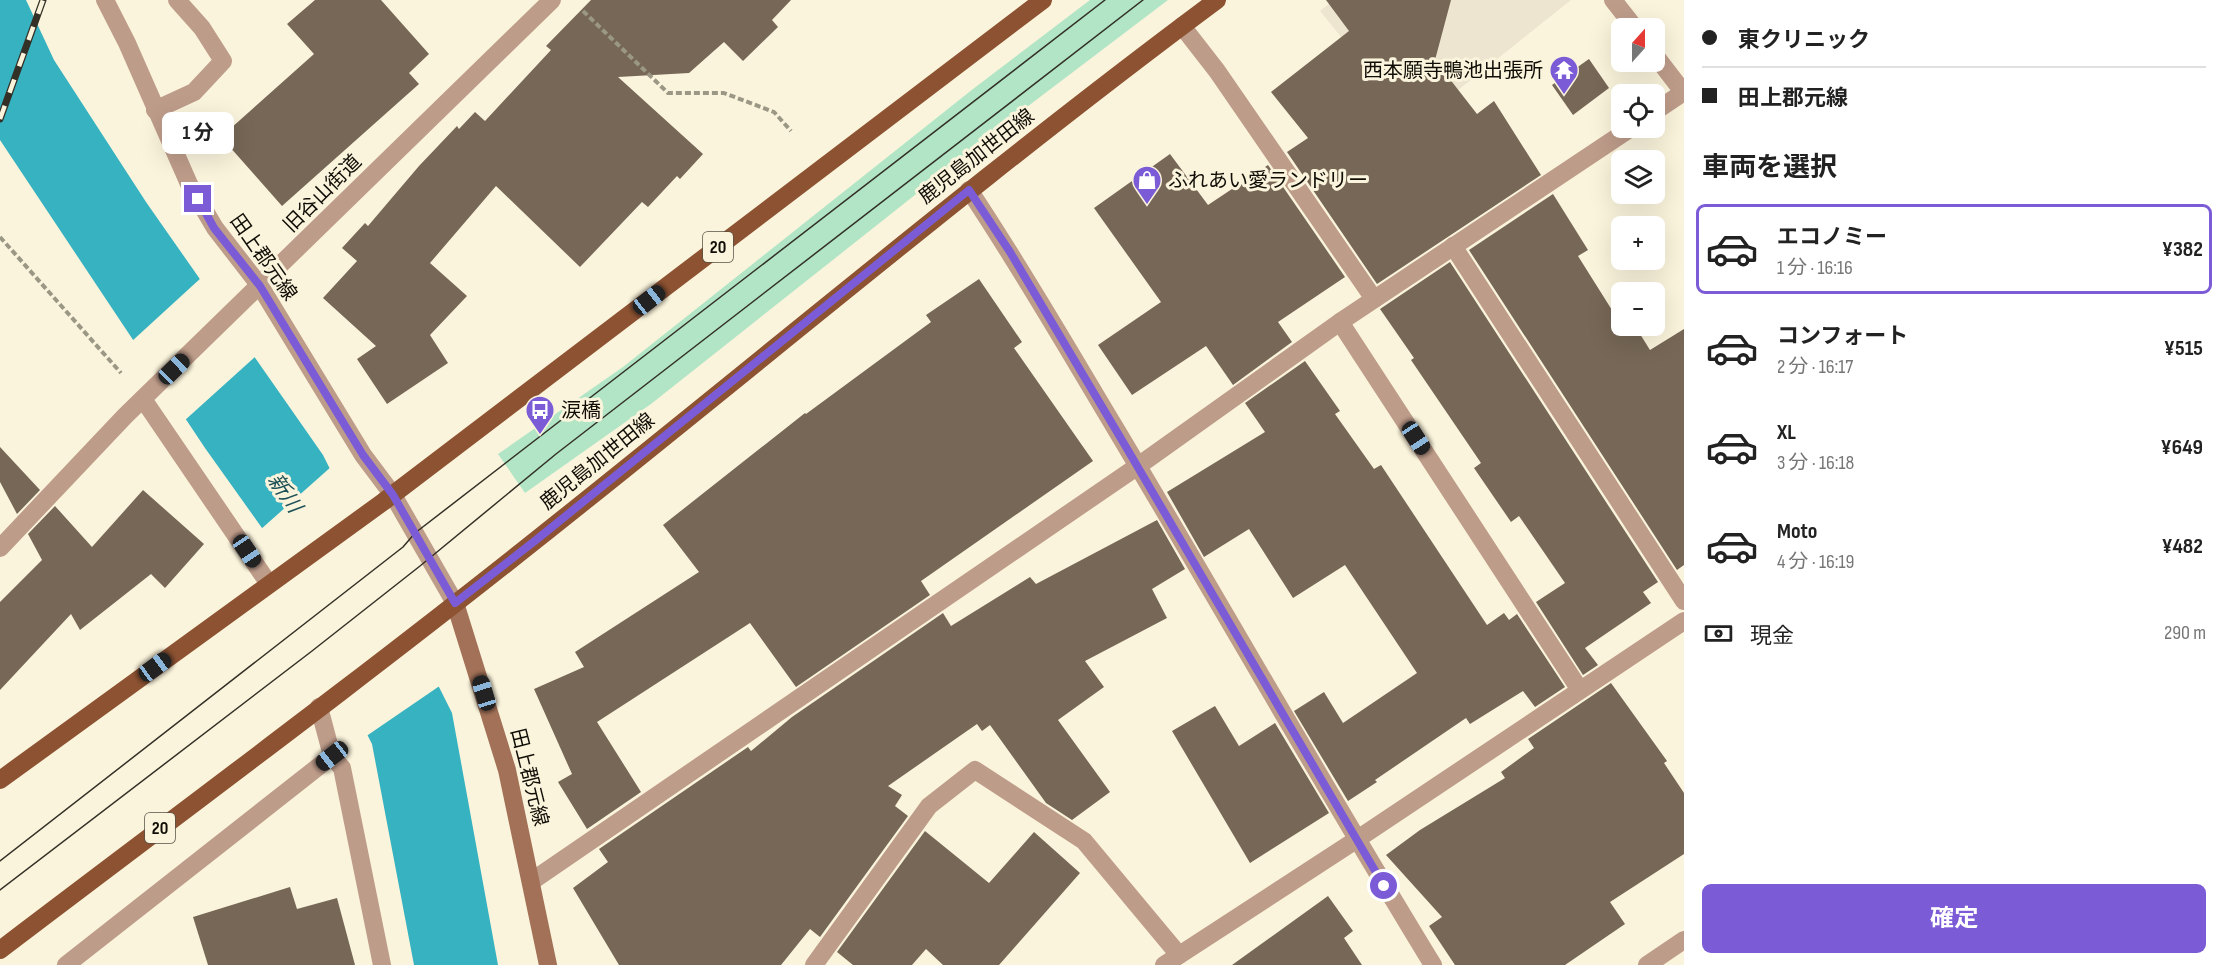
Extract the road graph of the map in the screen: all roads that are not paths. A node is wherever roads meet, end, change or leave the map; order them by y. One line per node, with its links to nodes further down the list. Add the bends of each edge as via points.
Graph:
1 (105, 0): 12 (street, 田上郡元線)
2 (177, 0): 12 (street, via 202,28 223,61 194,92)
3 (552, 0): 16 (street, 旧谷山街道)
4 (1043, 0): 21 (main road, 20)
5 (1217, 0): 8 (main road, 鹿児島加世田線 / 20)
6 (1613, 0): 7 (street)
7 (1627, 18)
8 (1182, 26): 14 (main road, 鹿児島加世田線 / 20); 17 (street, via 1217,70)
9 (1665, 68): 10 (street)
10 (1684, 92): 11 (street)
11 (1665, 105)
12 (155, 110): 16 (street, 田上郡元線, via 214,228)
13 (1616, 138): 15 (street)
14 (969, 190): 20 (street); 25 (main road, 鹿児島加世田線 / 20)
15 (1453, 246): 17 (street); 24 (street)
16 (260, 286): 19 (street, 旧谷山街道); 21 (street, 田上郡元線)
17 (1374, 299): 18 (street)
18 (1340, 322): 20 (street); 27 (street)
19 (143, 399): 22 (street, 旧谷山街道); 23 (street)
20 (1138, 466): 31 (street); 32 (street)
21 (388, 498): 23 (main road, 20); 25 (street, 田上郡元線)
22 (0, 548)
23 (276, 579): 30 (main road, 20)
24 (1684, 601)
25 (455, 603): 28 (main road, 鹿児島加世田線 / 20); 32 (street, 田上郡元線, via 507,770)
26 (1684, 621): 27 (street)
27 (1580, 690): 31 (street)
28 (319, 707): 29 (street); 34 (main road, 鹿児島加世田線 / 20)
29 (332, 756): 36 (street); 37 (street, via 342,768)
30 (0, 780)
31 (1356, 840): 35 (street); 40 (street)
32 (532, 881): 38 (street, 田上郡元線)
33 (1684, 940): 41 (street)
34 (0, 950)
35 (1172, 960): 39 (street, via 1084,841 975,770 929,806)
36 (66, 965)
37 (382, 965)
38 (549, 965)
39 (814, 965)
40 (1433, 965)
41 (1647, 965)

